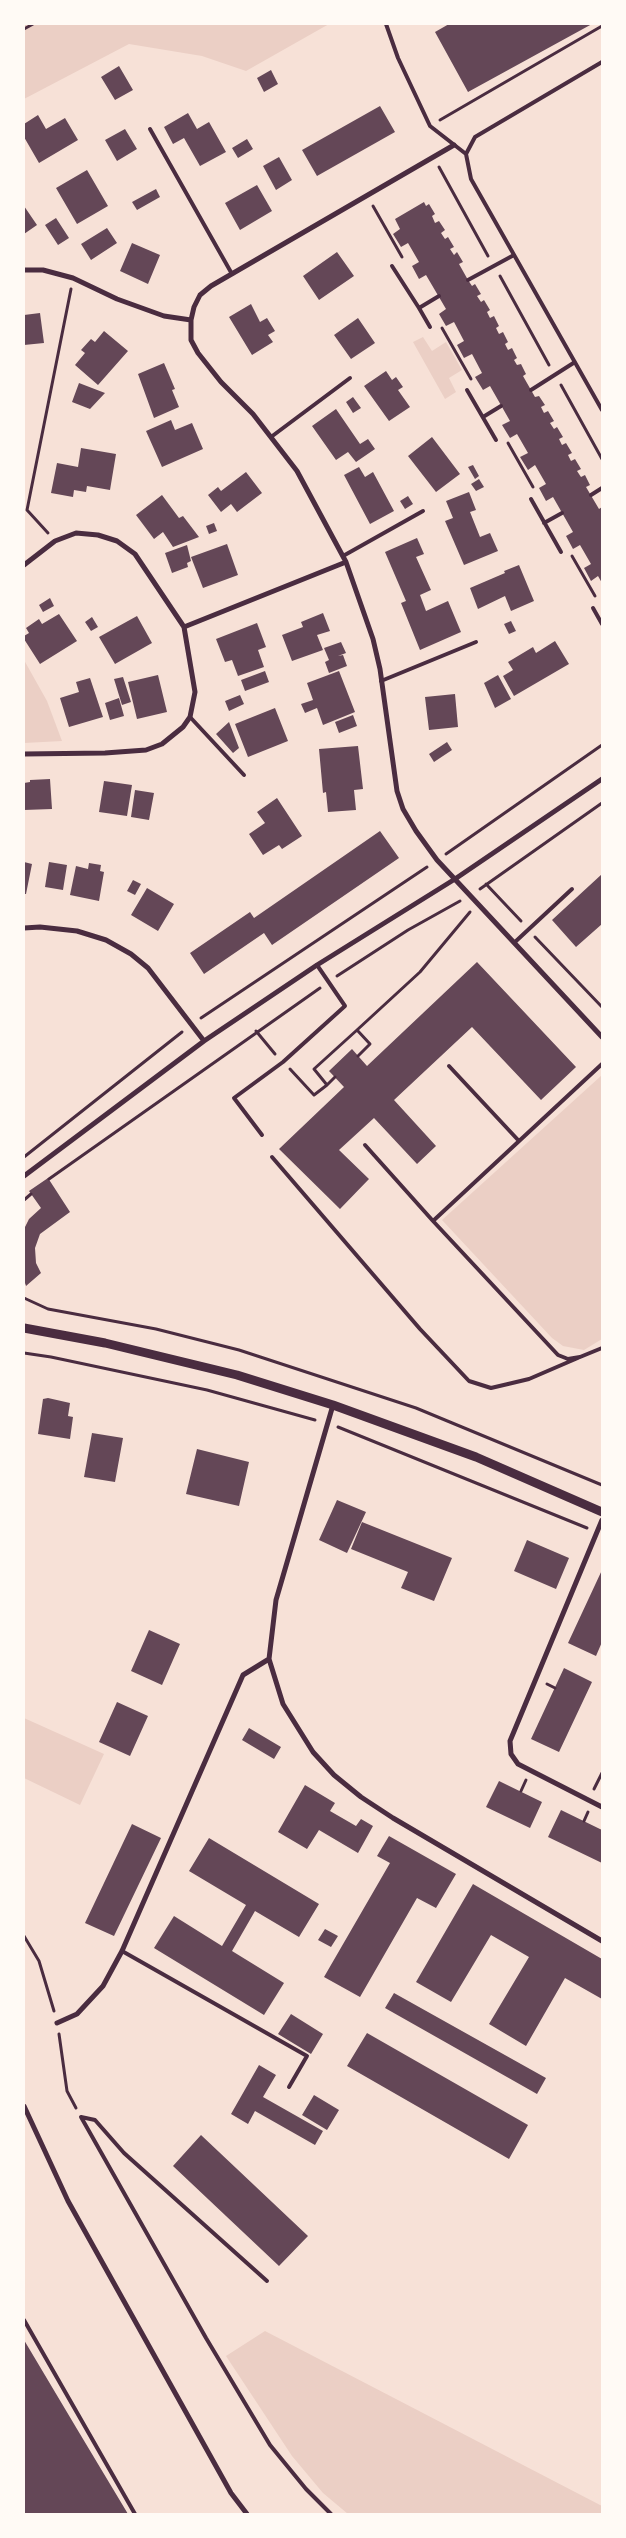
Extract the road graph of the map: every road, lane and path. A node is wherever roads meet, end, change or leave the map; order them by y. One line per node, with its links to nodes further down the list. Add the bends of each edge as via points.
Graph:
1 (33, 24): 4 (path)
2 (386, 24): 6 (lane)
3 (602, 26): 6 (path)
4 (24, 29)
5 (602, 62): 9 (lane, via 475,137)
6 (430, 126): 8 (lane)
7 (150, 130): 15 (lane)
8 (454, 145): 9 (lane); 10 (street)
9 (466, 154): 11 (lane, via 471,179)
10 (434, 157): 13 (path); 15 (street)
11 (514, 255): 13 (lane); 22 (lane)
12 (392, 266): 19 (lane)
13 (494, 266): 17 (lane); 23 (path)
14 (24, 270): 16 (street, via 43,270)
15 (232, 274): 20 (street, via 200,295)
16 (73, 278): 20 (street, via 164,316); 39 (path, via 27,510)
17 (468, 280)
18 (438, 296): 19 (lane)
19 (419, 308): 21 (lane)
20 (191, 320): 30 (street, via 191,340 198,354)
21 (430, 326)
22 (575, 362): 23 (lane); 28 (lane)
23 (555, 375): 26 (lane); 32 (path)
24 (350, 378): 30 (lane)
25 (468, 390): 29 (lane)
26 (531, 390)
27 (501, 406): 29 (lane)
28 (602, 410)
29 (483, 417): 31 (lane)
30 (271, 437): 41 (street, via 297,471)
31 (496, 440)
32 (602, 459)
33 (602, 488): 34 (lane)
34 (591, 495)
35 (531, 499): 38 (lane)
36 (423, 511): 41 (lane)
37 (562, 513): 38 (lane)
38 (544, 523): 40 (lane)
39 (55, 541): 43 (street); 46 (street, via 76,533 117,541 135,554)
40 (561, 552)
41 (343, 556): 42 (street)
42 (346, 562): 46 (street); 48 (street, via 373,639)
43 (24, 565)
44 (594, 608): 45 (lane)
45 (602, 624)
46 (184, 627): 49 (street, via 195,692)
47 (476, 642): 48 (lane)
48 (381, 681): 55 (street, via 397,791 403,809)
49 (190, 717): 51 (street, via 173,737 146,750); 52 (lane)
50 (602, 745): 55 (path)
51 (24, 754)
52 (244, 774)
53 (602, 779): 56 (street)
54 (602, 803): 57 (path)
55 (437, 860): 56 (street); 67 (path)
56 (455, 879): 59 (street); 64 (street)
57 (486, 884): 59 (path); 62 (path)
58 (572, 889): 62 (lane)
59 (471, 895): 63 (street); 65 (path, via 408,930)
60 (470, 912): 68 (path, via 420,972)
61 (24, 928): 67 (street, via 77,931 106,940 131,954 148,968)
62 (529, 930): 63 (lane); 66 (path)
63 (515, 942): 69 (street)
64 (318, 964): 65 (lane); 70 (street)
65 (329, 982): 75 (lane, via 345,1006 283,1062 234,1098); 81 (path)
66 (602, 1007)
67 (192, 1024): 70 (street); 79 (path)
68 (357, 1030): 71 (path, via 370,1044); 74 (path, via 314,1069 327,1085)
69 (602, 1037)
70 (204, 1041): 80 (street)
71 (358, 1056)
72 (602, 1064): 76 (lane)
73 (450, 1066): 76 (lane)
74 (335, 1077)
75 (262, 1135)
76 (519, 1142): 84 (lane)
77 (365, 1145): 84 (lane)
78 (272, 1156): 88 (lane, via 420,1329 469,1381 491,1388 529,1379)
79 (24, 1157)
80 (24, 1176)
81 (48, 1179)
82 (31, 1194): 83 (path)
83 (24, 1200)
84 (433, 1221): 88 (lane, via 558,1355 568,1359)
85 (24, 1298): 90 (path, via 48,1309 156,1329 267,1360 416,1408)
86 (24, 1328): 89 (street, via 105,1343 237,1375)
87 (602, 1348): 88 (lane)
88 (580, 1357)
89 (333, 1405): 91 (street, via 485,1461); 93 (street, via 276,1600)
90 (602, 1485)
91 (602, 1512)
92 (602, 1520): 95 (street, via 510,1742 511,1754 518,1764)
93 (269, 1658): 97 (street, via 283,1704 312,1752 334,1775 393,1818); 98 (street, via 243,1676)
94 (602, 1772): 95 (path)
95 (589, 1801): 96 (street)
96 (602, 1807)
97 (602, 1941)
98 (122, 1951): 99 (street, via 103,1986 77,2014); 100 (lane, via 307,2056)
99 (57, 2023)
100 (289, 2087)
101 (24, 2106): 105 (street, via 68,2201 231,2493)
102 (267, 2281): 106 (lane, via 124,2153 95,2120 81,2117 270,2445)
103 (24, 2320): 104 (lane)
104 (135, 2514)
105 (246, 2514)
106 (331, 2514)

